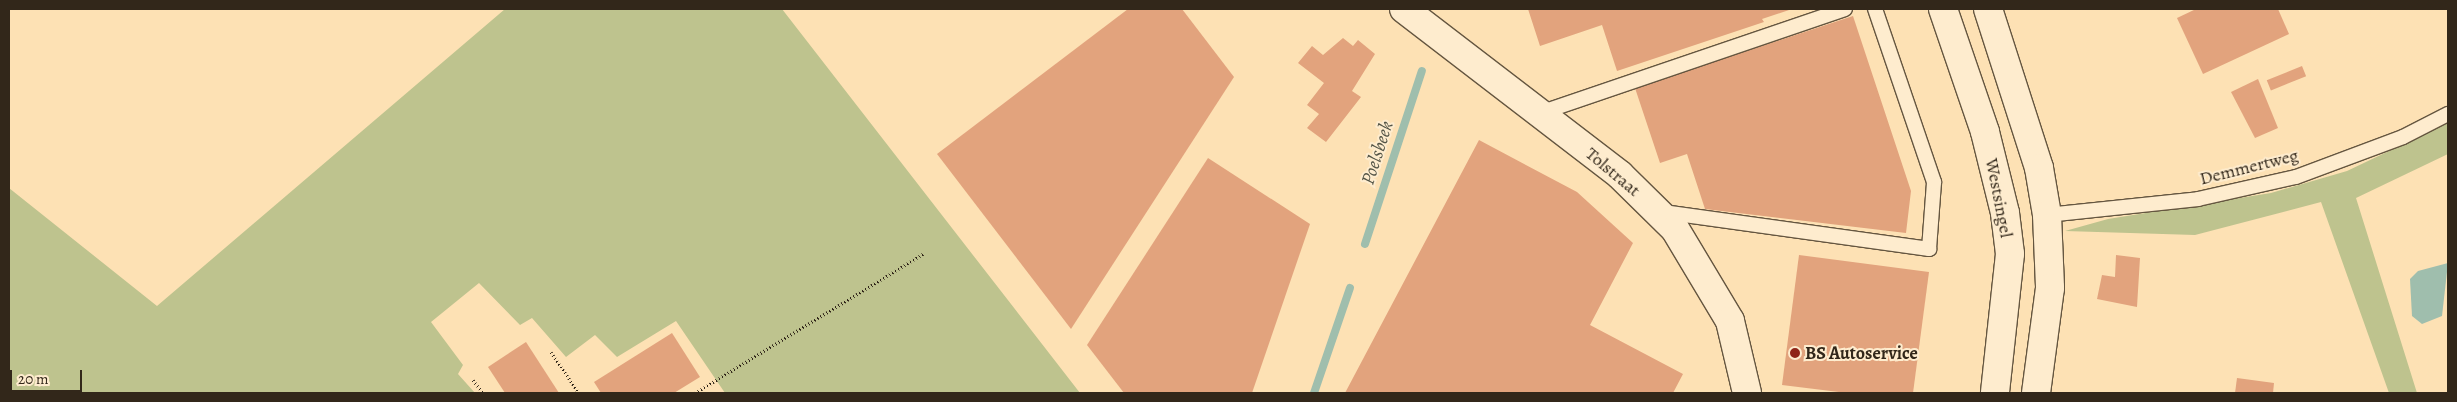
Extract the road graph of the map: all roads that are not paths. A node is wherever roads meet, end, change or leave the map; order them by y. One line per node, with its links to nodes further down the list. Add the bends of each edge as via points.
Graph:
1 (1404, 9): 6 (street, Tolstraat)
2 (1845, 9): 6 (lane)
3 (1875, 9): 8 (lane, via 1934,182 1929,249)
4 (1943, 9): 11 (street, Westsingel, via 1985,132 2005,212 2010,254)
5 (1988, 9): 9 (street, via 2039,168)
6 (1540, 113): 8 (street, Tolstraat, via 1620,176)
7 (2448, 114): 9 (lane, Demmertweg, via 2404,137 2296,177 2198,199)
8 (1658, 211): 10 (street, Tolstraat, via 1694,257 1730,321)
9 (2047, 215): 12 (street, via 2050,288)
10 (1748, 393)
11 (1995, 393)
12 (2036, 393)

